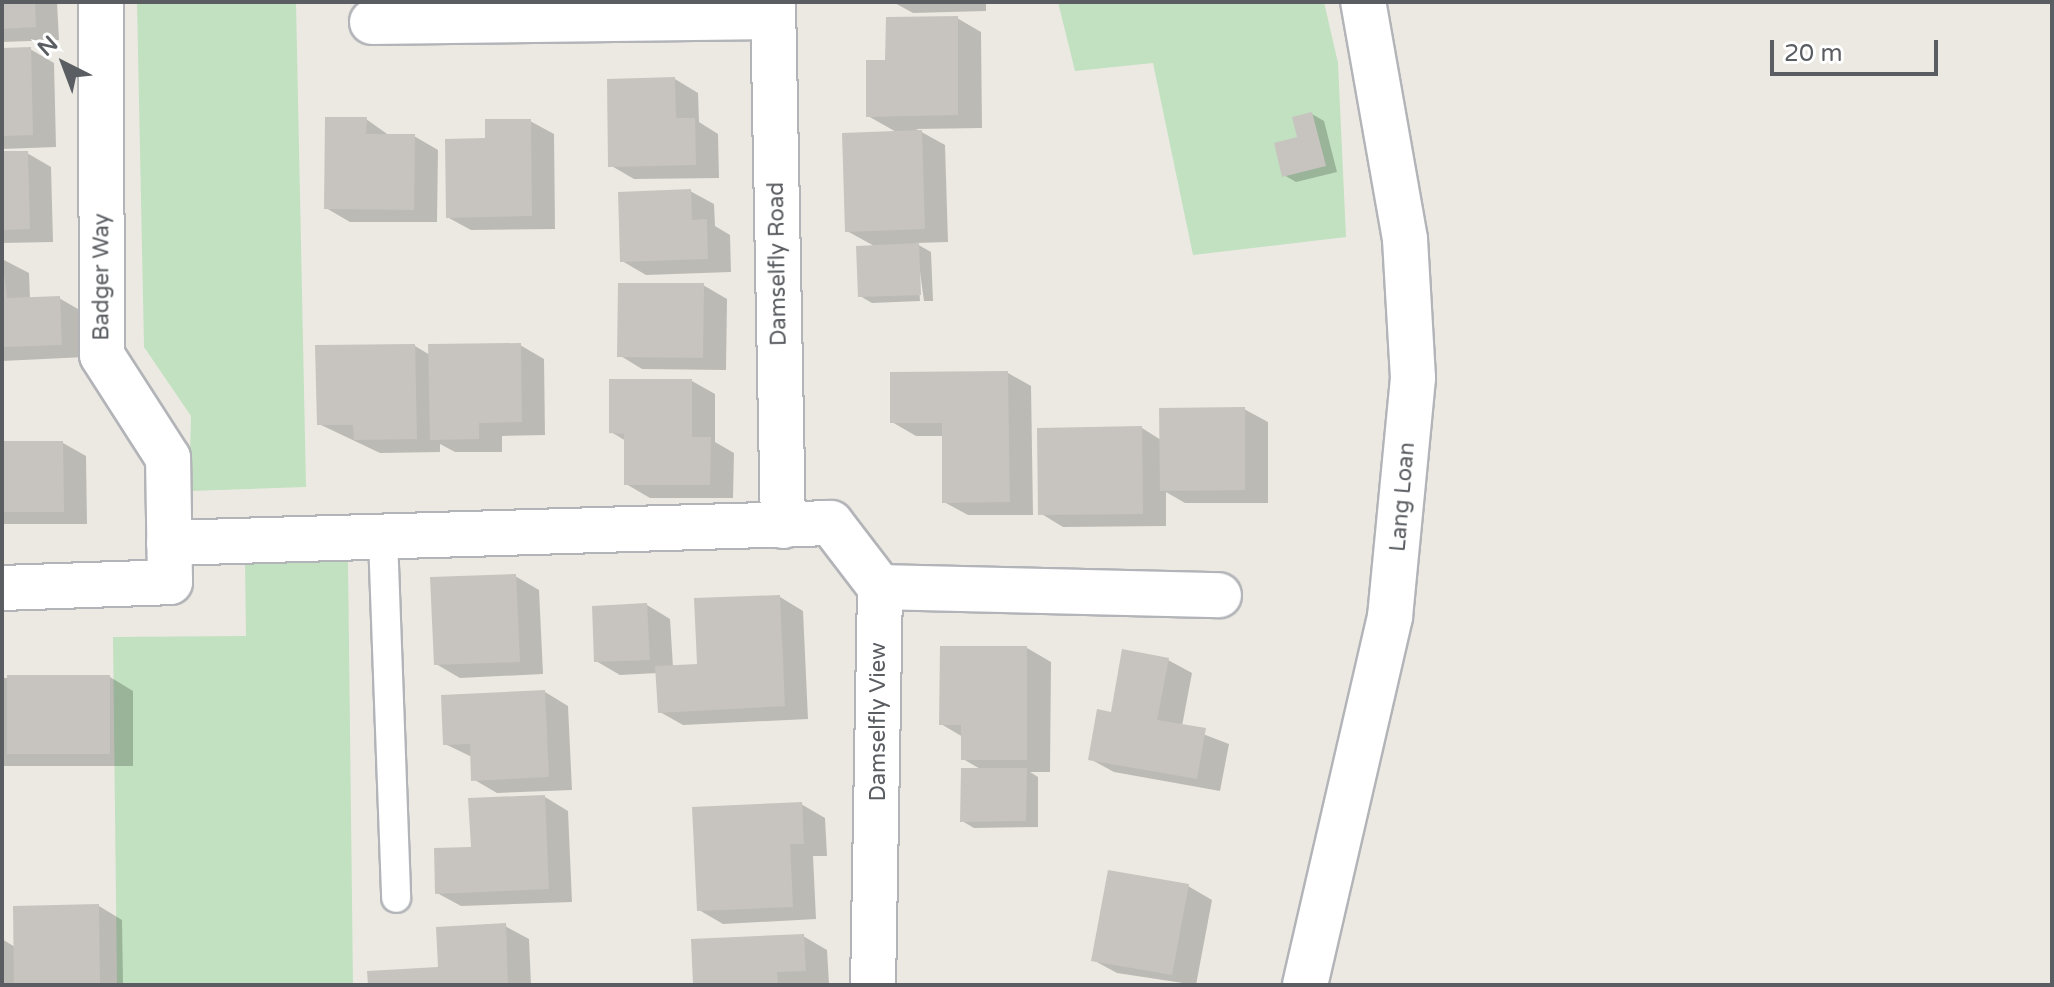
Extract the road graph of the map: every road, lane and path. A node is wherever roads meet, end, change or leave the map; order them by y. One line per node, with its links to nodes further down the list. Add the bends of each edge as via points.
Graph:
1 (101, 2): 7 (street, Badger Way, via 102,355 168,458)
2 (1363, 2): 13 (street, Lang Loan, via 1405,239 1413,378 1390,617)
3 (773, 9): 4 (street); 5 (street, Damselfly Road)
4 (372, 22)
5 (783, 526): 6 (street); 8 (street, via 831,523)
6 (383, 538): 7 (street); 11 (lane)
7 (169, 562): 9 (street)
8 (880, 587): 10 (street); 12 (street, Damselfly View)
9 (2, 588)
10 (1219, 595)
11 (396, 898)
12 (873, 985)
13 (1305, 985)

